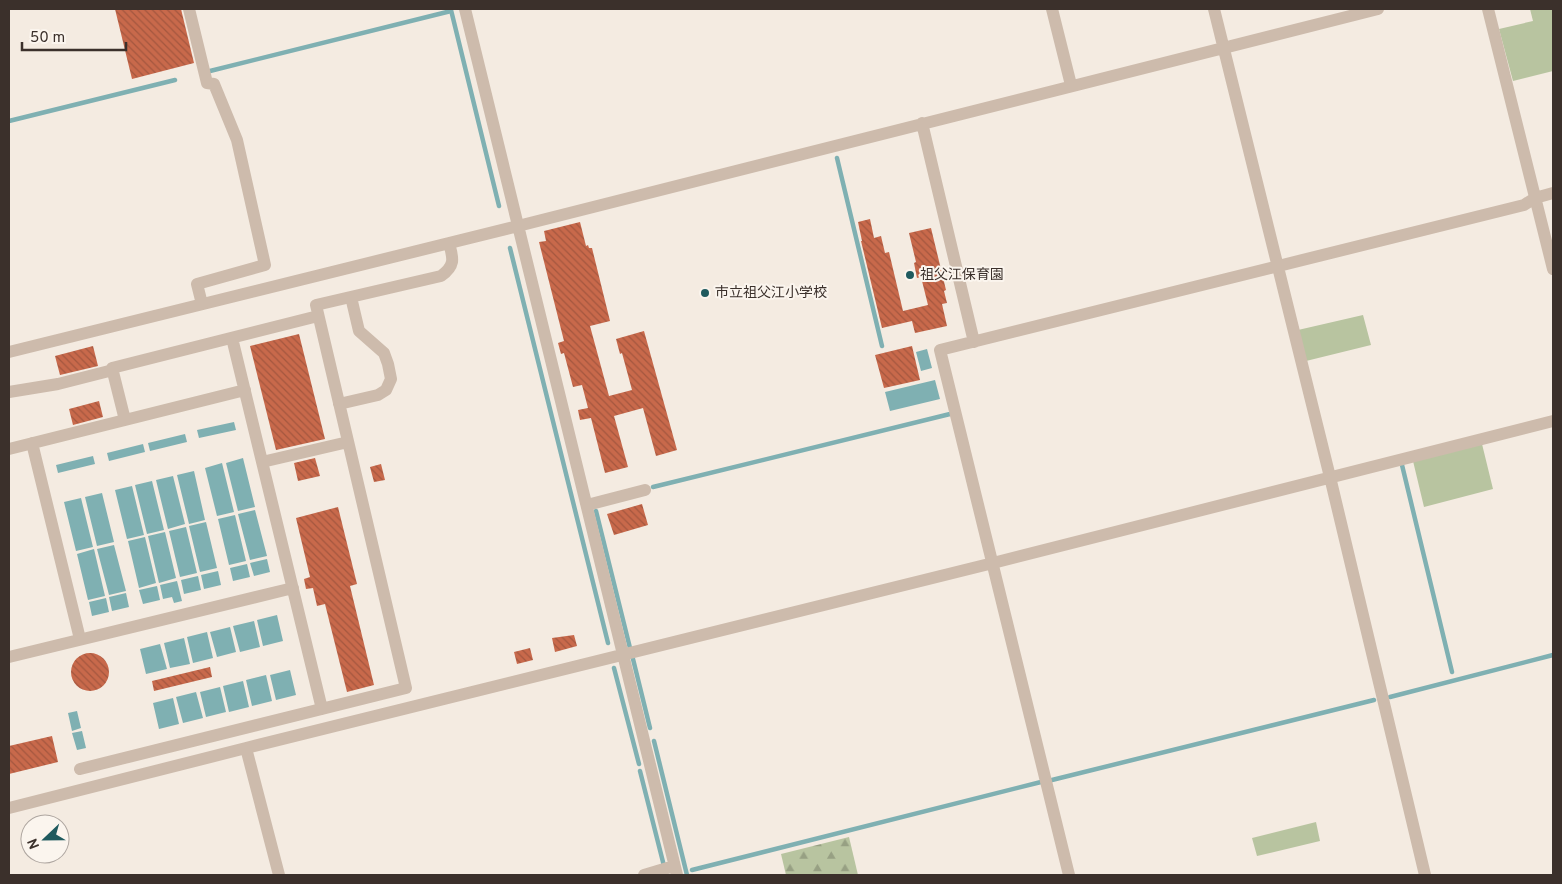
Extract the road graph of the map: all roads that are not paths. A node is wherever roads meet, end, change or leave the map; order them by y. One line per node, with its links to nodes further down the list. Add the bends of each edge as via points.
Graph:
1 (189, 9): 17 (street, via 207,83 214,84 237,140 265,265 197,284)
2 (465, 9): 12 (street)
3 (1052, 9): 8 (street)
4 (1214, 9): 7 (street)
5 (1378, 9): 7 (street)
6 (1488, 9): 11 (street)
7 (1223, 47): 8 (street); 14 (street)
8 (1071, 86): 9 (street)
9 (922, 123): 12 (street); 20 (street)
10 (1553, 193): 11 (street)
11 (1535, 198): 14 (street, via 1524,205); 15 (street)
12 (518, 226): 13 (street); 34 (street)
13 (449, 243): 16 (street, via 453,259 450,270 441,276); 17 (street)
14 (1278, 266): 20 (street); 32 (street)
15 (1553, 269)
16 (351, 297): 18 (street, via 316,305); 25 (street, via 359,331 384,353 391,379 386,390 378,395)
17 (202, 304): 21 (street)
18 (318, 316): 19 (street); 25 (street)
19 (232, 338): 22 (street); 23 (street)
20 (974, 342): 35 (street, via 940,350)
21 (9, 352)
22 (113, 370): 24 (street); 26 (street)
23 (245, 390): 26 (street); 31 (street)
24 (9, 392)
25 (339, 404): 28 (street)
26 (125, 420): 29 (street)
27 (1553, 421): 32 (street)
28 (348, 442): 31 (street); 40 (street, via 406,688)
29 (32, 443): 30 (street); 37 (street)
30 (9, 449)
31 (262, 462): 36 (street)
32 (1330, 477): 35 (street); 48 (street)
33 (645, 490): 34 (street)
34 (587, 505): 38 (street)
35 (993, 562): 38 (street); 47 (street)
36 (293, 588): 37 (street); 40 (street)
37 (80, 640): 39 (street)
38 (624, 655): 41 (street); 44 (street)
39 (9, 657)
40 (322, 709): 42 (street)
41 (246, 748): 43 (street); 45 (street)
42 (80, 769)
43 (9, 808)
44 (676, 871): 46 (street)
45 (279, 875)
46 (644, 875)
47 (1069, 875)
48 (1425, 875)

